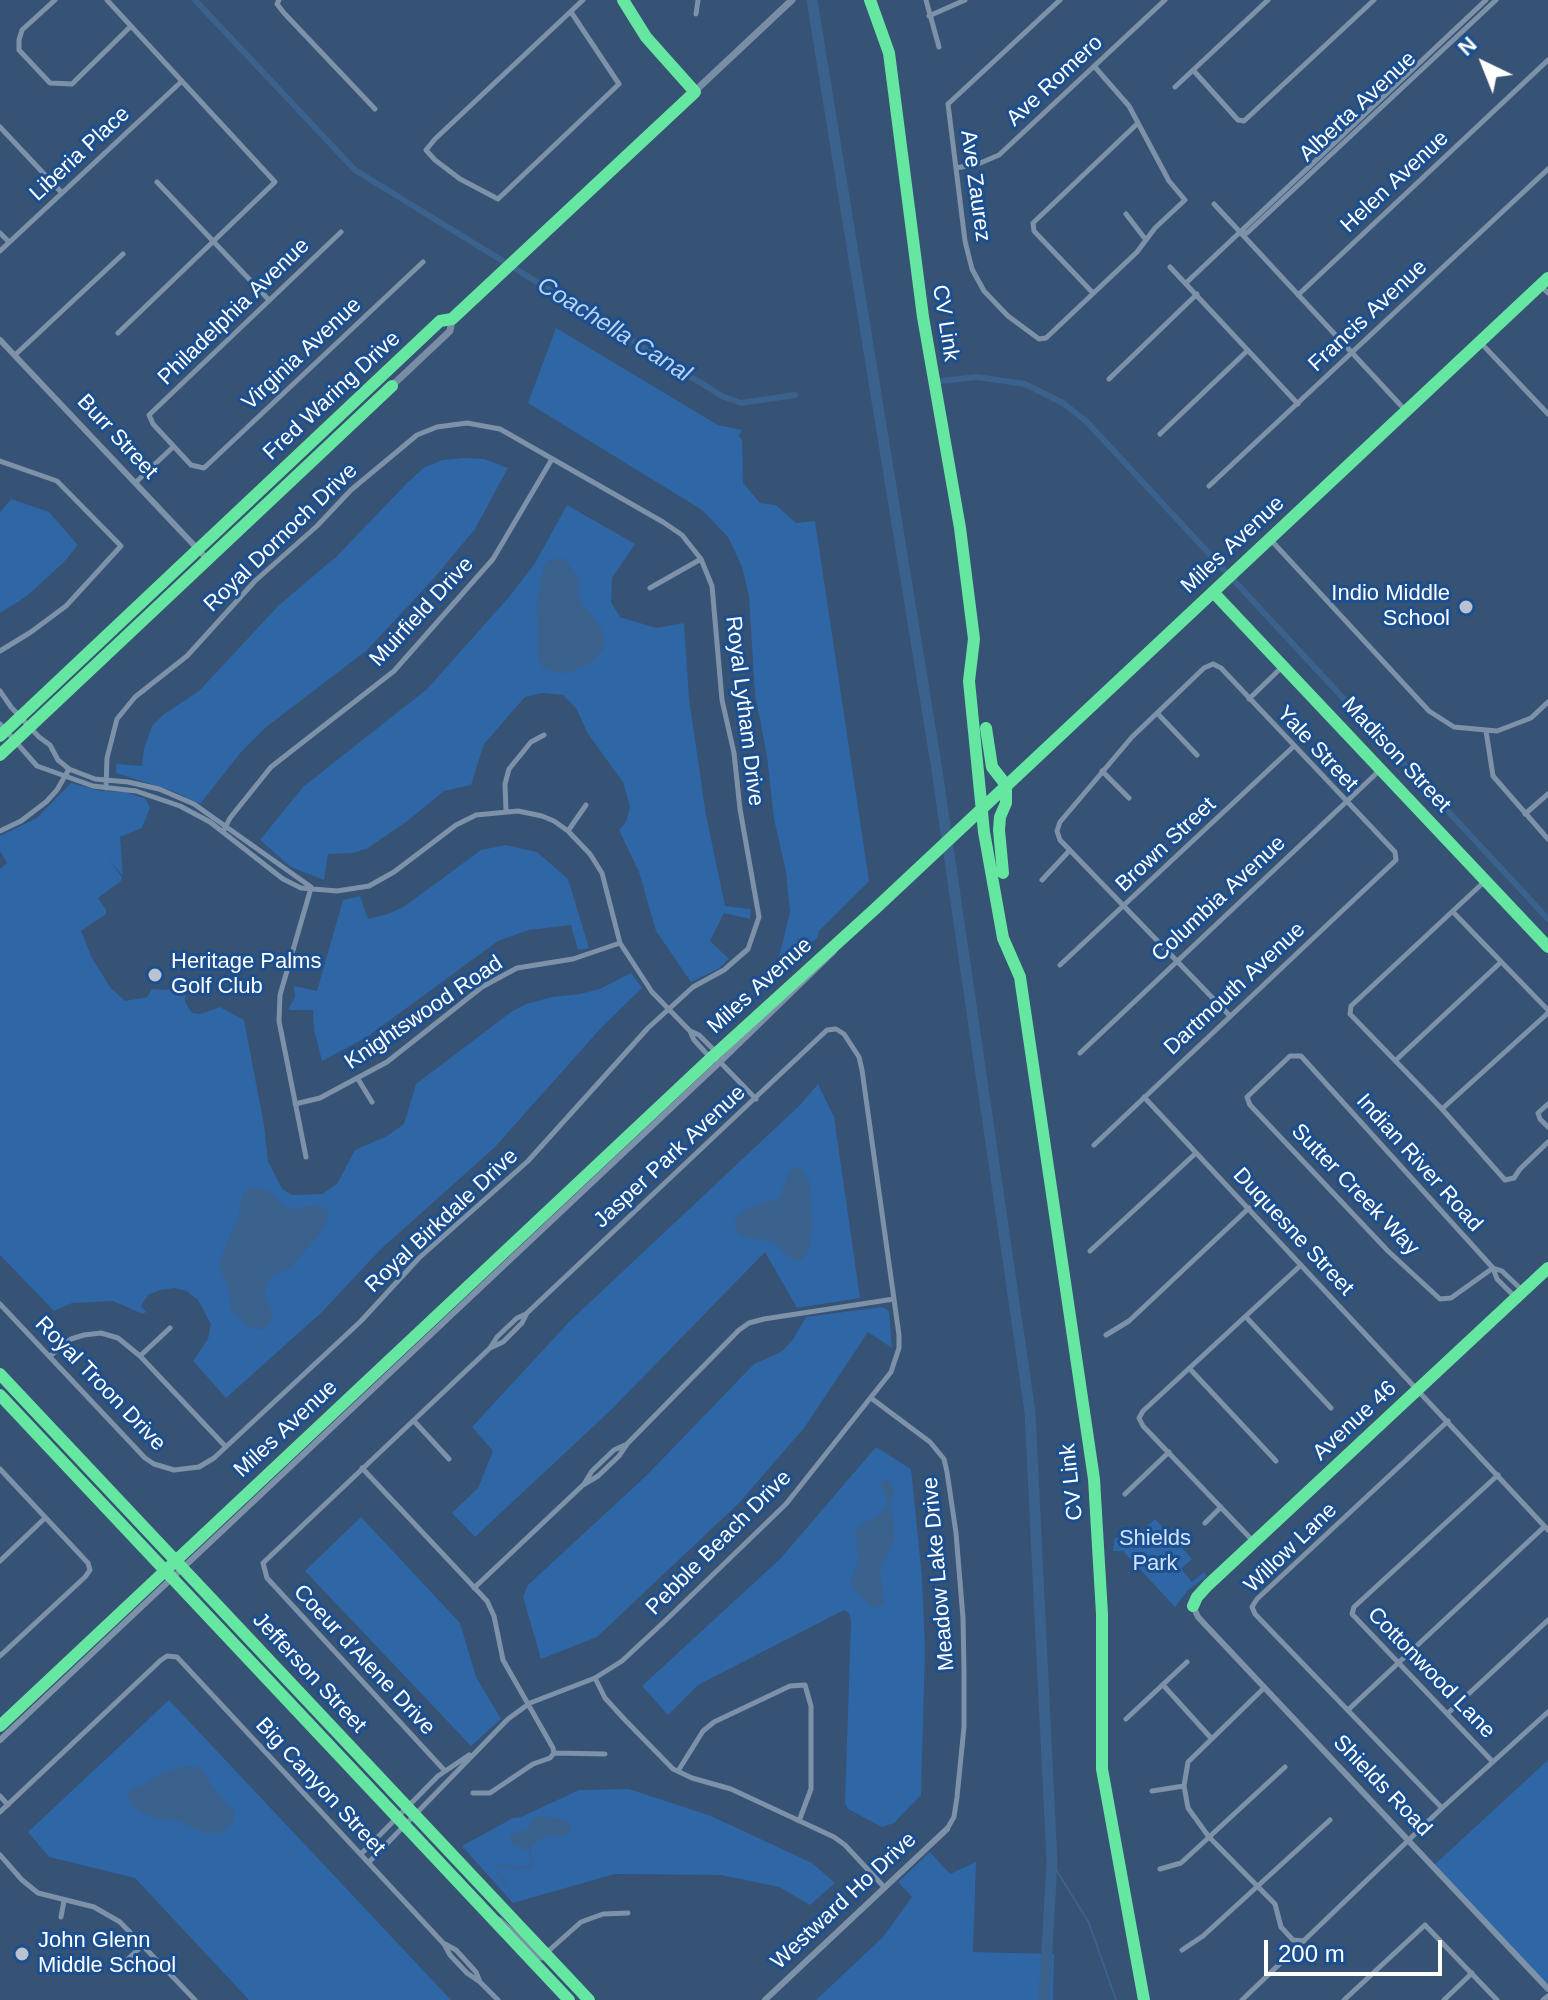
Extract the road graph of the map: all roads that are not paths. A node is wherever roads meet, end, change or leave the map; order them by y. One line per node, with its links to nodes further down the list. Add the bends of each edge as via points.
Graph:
1 (55, 0): 19 (street, via 22,30 19,40 19,50 50,83 72,84)
2 (107, 0): 19 (street)
3 (583, 0): 16 (street)
4 (623, 0): 26 (main road, via 646,37)
5 (698, 0): 17 (street)
6 (792, 0): 26 (main road, Fred Waring Drive)
7 (926, 0): 18 (street)
8 (965, 0): 18 (street)
9 (1060, 0): 30 (street, Ave Zaurez, via 948,104)
10 (1165, 0): 22 (street, Ave Romero)
11 (1268, 0): 23 (street)
12 (1374, 0): 23 (street, via 1244,121)
13 (1486, 0): 38 (street, Alberta Avenue)
14 (1496, 0): 38 (street, Alberta Avenue, via 1247,233)
15 (278, 2): 27 (street)
16 (571, 12): 16 (street, via 619,84 498,199 435,160 426,150 435,139)
17 (696, 14)
18 (929, 16): 20 (street)
19 (130, 27): 24 (street)
20 (939, 47)
21 (1548, 60): 52 (street, Helen Avenue)
22 (1094, 66): 28 (street); 30 (street, Ave Romero, via 999,155)
23 (1193, 70): 25 (street)
24 (182, 81): 33 (street, Liberia Place); 41 (street, via 275,182)
25 (1175, 87)
26 (695, 92): 54 (main road, Fred Waring Drive)
27 (375, 109)
28 (1138, 123): 39 (street, via 1185,200); 49 (street, via 1033,223 1034,231)
29 (0, 127): 33 (street)
30 (956, 168): 49 (street, Ave Zaurez, via 972,269 1008,316 1039,339 1046,338)
31 (1548, 169): 59 (street, Francis Avenue)
32 (157, 182): 41 (street)
33 (62, 193): 40 (street, Liberia Place)
34 (1214, 204): 38 (street)
35 (1126, 214): 39 (street)
36 (341, 232): 53 (street, Philadelphia Avenue)
37 (0, 233): 40 (street)
38 (1241, 233): 47 (street, Alberta Avenue); 52 (street)
39 (1146, 240): 49 (street)
40 (9, 242): 42 (street, Liberia Place)
41 (213, 242): 53 (street); 55 (street)
42 (0, 251)
43 (123, 254): 60 (street)
44 (423, 262): 66 (street, Virginia Avenue, via 204,468 191,465)
45 (1170, 267): 47 (street)
46 (1548, 278): 48 (street, Miles Avenue)
47 (1186, 283): 51 (street)
48 (1540, 285): 50 (street); 57 (street, Miles Avenue)
49 (1093, 293)
50 (1548, 293)
51 (1197, 294): 58 (street); 61 (street)
52 (1298, 295): 59 (street)
53 (269, 300): 66 (street, Philadelphia Avenue, via 149,415)
54 (452, 319): 72 (main road, Fred Waring Drive, via 440,321); 74 (main road, Fred Waring Drive, via 450,331)
55 (118, 333)
56 (0, 340): 60 (street, Burr Street)
57 (1480, 342): 63 (street, Miles Avenue); 64 (street)
58 (1247, 351): 62 (street); 65 (street)
59 (1352, 353): 62 (street, Francis Avenue); 63 (street)
60 (15, 355): 69 (street, Burr Street)
61 (1109, 379)
62 (1298, 404): 70 (street, Francis Avenue)
63 (1406, 411): 71 (street, Miles Avenue)
64 (1548, 414)
65 (1160, 434)
66 (173, 447): 69 (street)
67 (552, 459): 73 (street, Royal Lytham Drive, via 682,535); 96 (street, Royal Dornoch Drive, via 500,429 467,423 437,427 397,449 255,581 187,656 135,697 117,719); 104 (street, Muirfield Drive, via 493,559 394,671 271,767)
68 (0, 461): 77 (street, via 57,481 121,546 66,606)
69 (135, 483): 72 (street, Burr Street)
70 (1209, 486)
71 (1269, 538): 76 (street, Miles Avenue); 86 (street, via 1429,711 1454,727)
72 (198, 549): 74 (street, Burr Street); 83 (main road, Fred Waring Drive)
73 (701, 559): 75 (street); 121 (street, Royal Lytham Drive, via 712,586 722,700 759,917 748,949)
74 (208, 560): 84 (main road, Fred Waring Drive)
75 (650, 588)
76 (1213, 592): 78 (main road, Madison Street); 114 (street, Miles Avenue)
77 (0, 651)
78 (1284, 665): 80 (street); 93 (main road, Madison Street)
79 (0, 691): 83 (street)
80 (1249, 699): 82 (street, Yale Street, via 1213,664); 89 (street, Yale Street)
81 (1548, 702): 86 (street, via 1531,718)
82 (1158, 714): 91 (street); 94 (street)
83 (20, 717): 84 (street); 85 (main road, Fred Waring Drive)
84 (30, 727): 88 (main road, Fred Waring Drive); 92 (street)
85 (2, 730): 88 (street)
86 (1486, 731): 103 (street, via 1493,776)
87 (544, 735): 102 (street, via 531,742 509,769)
88 (15, 741): 90 (main road, Fred Waring Drive); 95 (street, via 37,766)
89 (1293, 747): 100 (street, Yale Street); 113 (street, Brown Street)
90 (0, 755)
91 (1197, 755)
92 (69, 769): 95 (street); 96 (street)
93 (1381, 769): 100 (street, Columbia Avenue); 111 (main road, Madison Street)
94 (1102, 771): 99 (street); 108 (street, via 1060,822 1060,840)
95 (65, 776): 97 (street); 105 (street, via 46,802)
96 (107, 780): 97 (street, Royal Dornoch Drive); 104 (street, via 167,792 194,804)
97 (106, 788): 104 (street, via 157,796)
98 (1548, 794): 103 (street)
99 (1129, 798)
100 (1345, 802): 109 (street, Yale Street); 118 (street, Columbia Avenue)
101 (586, 805): 106 (street)
102 (506, 811): 106 (street, via 542,816); 112 (street, via 476,815 456,825 369,886 348,891)
103 (1525, 814): 107 (street)
104 (223, 827): 112 (street)
105 (0, 831)
106 (568, 831): 116 (street, via 602,873)
107 (1548, 839)
108 (1070, 850): 110 (street); 113 (street)
109 (1397, 856): 123 (street, Dartmouth Avenue)
110 (1042, 880)
111 (1485, 880): 115 (street); 117 (main road, Madison Street)
112 (311, 888): 134 (street, via 280,995 279,1032)
113 (1125, 906): 118 (street); 120 (street, Brown Street)
114 (876, 908): 126 (street, Miles Avenue); 128 (street, Miles Avenue)
115 (1453, 912): 119 (street); 127 (street, via 1350,1010)
116 (620, 943): 121 (street); 129 (street, Knightswood Road, via 573,959 517,968 482,987)
117 (1548, 947)
118 (1177, 961): 123 (street); 125 (street, Columbia Avenue)
119 (1501, 962): 122 (street); 127 (street)
120 (1060, 965)
121 (669, 1009): 126 (street); 164 (street, Royal Birkdale Drive, via 528,1161 419,1258 361,1321)
122 (1548, 1012): 136 (street)
123 (1230, 1016): 130 (street, Dartmouth Avenue)
124 (836, 1029): 131 (street, Jasper Park Avenue, via 827,1030); 148 (street, Pebble Beach Drive, via 852,1045 862,1070)
125 (1080, 1053)
126 (714, 1055): 128 (street); 177 (street, Miles Avenue)
127 (1396, 1060): 136 (street)
128 (720, 1062): 131 (street); 179 (street, Miles Avenue)
129 (358, 1079): 133 (street); 134 (street, Knightswood Road)
130 (1144, 1097): 139 (street, Dartmouth Avenue); 140 (street, Duquesne Street)
131 (756, 1099): 162 (street, Jasper Park Avenue)
132 (1247, 1100): 145 (street, Sutter Creek Way, via 1388,1251 1443,1300); 145 (street, Indian River Road, via 1294,1055 1304,1059)
133 (372, 1102)
134 (295, 1104): 141 (street)
135 (1548, 1104): 137 (street, via 1539,1110)
136 (1442, 1109): 138 (street, via 1511,1181)
137 (1548, 1127)
138 (1548, 1142)
139 (1094, 1145)
140 (1196, 1153): 142 (street, Duquesne Street); 143 (street)
141 (306, 1157)
142 (1249, 1208): 144 (street, Duquesne Street); 153 (street, via 1129,1321)
143 (1090, 1251)
144 (1301, 1265): 151 (street); 158 (street, Duquesne Street)
145 (1493, 1268): 147 (street, Indian River Road); 149 (street)
146 (1548, 1268): 147 (street, Avenue 46)
147 (1523, 1291): 149 (street, Avenue 46)
148 (893, 1296): 160 (street, Pebble Beach Drive, via 899,1348 891,1372); 183 (street, via 749,1323 619,1456)
149 (1516, 1298): 158 (street, Avenue 46)
150 (0, 1304): 154 (street, Royal Troon Drive)
151 (1246, 1317): 156 (street); 161 (street)
152 (170, 1328): 155 (street)
153 (1106, 1335)
154 (50, 1356): 155 (street, via 71,1339 101,1333 118,1338); 164 (street, Royal Troon Drive, via 154,1464 184,1471)
155 (140, 1356): 164 (street)
156 (1190, 1369): 165 (street, via 1140,1416); 167 (street)
157 (0, 1374): 177 (main road, Jefferson Street)
158 (1418, 1389): 163 (street, Duquesne Street); 176 (street, Avenue 46)
159 (0, 1395): 181 (main road, Jefferson Street)
160 (871, 1398): 189 (street, Pebble Beach Drive, via 767,1525 622,1661); 220 (street, Meadow Lake Drive, via 930,1442 947,1472 964,1671 957,1797)
161 (1331, 1408)
162 (414, 1421): 166 (street); 168 (street, Jasper Park Avenue)
163 (1448, 1421): 170 (street, Duquesne Street); 193 (street, Willow Lane, via 1253,1604 1255,1614)
164 (226, 1447)
165 (1169, 1452): 171 (street); 172 (street)
166 (449, 1459)
167 (1276, 1461)
168 (362, 1468): 180 (street, Jasper Park Avenue, via 267,1558); 183 (street)
169 (0, 1469): 173 (street)
170 (1498, 1475): 175 (street, Duquesne Street); 188 (street, Cottonwood Lane, via 1354,1607 1354,1617)
171 (1125, 1494)
172 (1221, 1507): 174 (street); 176 (street)
173 (45, 1518): 178 (street); 186 (street, via 90,1570)
174 (1205, 1523)
175 (1546, 1529): 188 (street)
176 (1254, 1542): 184 (street, Avenue 46)
177 (177, 1560): 179 (main road, Jefferson Street); 181 (street, Miles Avenue)
178 (0, 1561)
179 (184, 1567): 182 (street, Miles Avenue); 212 (main road, Jefferson Street)
180 (263, 1568): 205 (street, Coeur d'Alene Drive)
181 (165, 1572): 182 (main road, Jefferson Street); 197 (street, Miles Avenue)
182 (171, 1579): 199 (street, Miles Avenue); 216 (main road, Jefferson Street)
183 (474, 1588): 192 (street, via 491,1608 503,1660)
184 (1193, 1606): 191 (street, Shields Road)
185 (1548, 1620): 195 (street)
186 (0, 1656)
187 (1187, 1662): 190 (street)
188 (1398, 1662): 193 (street); 195 (street, Cottonwood Lane)
189 (595, 1678): 192 (street, Pebble Beach Drive); 206 (street, via 605,1698)
190 (1164, 1686): 196 (street); 198 (street)
191 (1264, 1688): 198 (street); 222 (street, Shields Road)
192 (530, 1703): 200 (street, Pebble Beach Drive); 201 (street)
193 (1349, 1709): 213 (street, Willow Lane)
194 (1548, 1712): 203 (street)
195 (1448, 1713): 203 (street, Cottonwood Lane)
196 (1126, 1719)
197 (0, 1726)
198 (1211, 1738): 207 (street, via 1188,1762)
199 (0, 1740)
200 (477, 1750): 205 (street); 215 (street)
201 (554, 1753): 202 (street); 209 (street, via 490,1793)
202 (605, 1754)
203 (1493, 1762): 213 (street)
204 (1285, 1767): 221 (street)
205 (445, 1771): 212 (street)
206 (678, 1771): 218 (street); 218 (street, via 714,1722 805,1685 811,1789)
207 (1184, 1786): 208 (street); 221 (street, via 1188,1808)
208 (1152, 1791)
209 (473, 1793)
210 (0, 1796): 211 (street)
211 (8, 1805): 214 (street); 223 (street, Big Canyon Street, via 171,1655)
212 (407, 1807): 215 (main road, Jefferson Street); 216 (street)
213 (1442, 1808): 222 (street)
214 (0, 1812)
215 (415, 1815): 219 (street); 236 (main road, Jefferson Street)
216 (397, 1817): 219 (main road, Jefferson Street); 223 (street)
217 (1330, 1820): 227 (street)
218 (799, 1821): 228 (street, via 845,1845)
219 (406, 1826): 225 (street); 230 (main road, Jefferson Street)
220 (947, 1829): 228 (street, Westward Ho Drive)
221 (1209, 1837): 226 (street, via 1181,1863); 227 (street)
222 (1408, 1840): 233 (street); 239 (street, Shields Road)
223 (361, 1854): 225 (street, Big Canyon Street)
224 (0, 1855): 229 (street, via 38,1893)
225 (369, 1862): 242 (street, Big Canyon Street)
226 (1160, 1869)
227 (1259, 1887): 233 (street, via 1275,1904 1281,1927 1293,1940); 235 (street)
228 (885, 1888): 245 (street, Westward Ho Drive)
229 (64, 1901): 232 (street); 234 (street, via 101,1910)
230 (483, 1908): 236 (main road, via 538,1956); 243 (main road, Jefferson Street)
231 (628, 1913): 236 (street, via 581,1922)
232 (61, 1917)
233 (1305, 1941): 246 (street)
234 (143, 1945): 237 (street); 241 (street)
235 (1182, 1950)
236 (545, 1954): 244 (main road, Jefferson Street)
237 (116, 1970)
238 (1472, 1973): 247 (street, via 1425,1925); 248 (street); 249 (street)
239 (1548, 1989)
240 (1548, 1996): 250 (street)
241 (194, 2000)
242 (498, 2000)
243 (569, 2000)
244 (589, 2000)
245 (765, 2000)
246 (1242, 2000)
247 (1344, 2000)
248 (1444, 2000)
249 (1497, 2000)
250 (1543, 2000)

